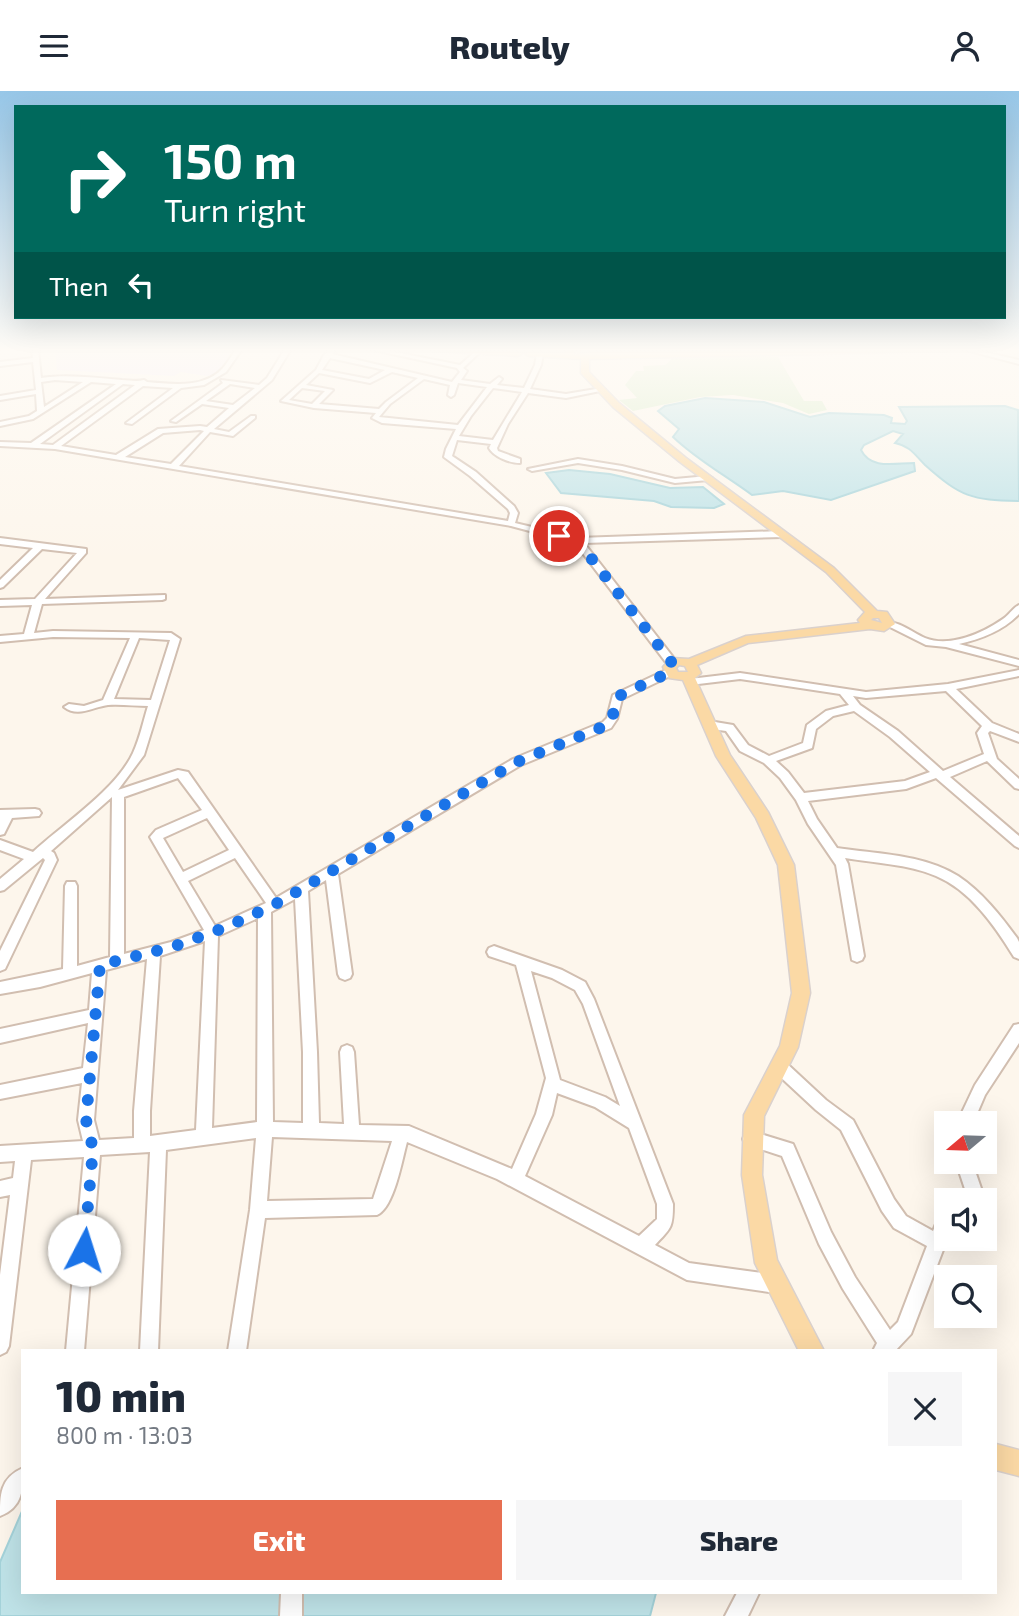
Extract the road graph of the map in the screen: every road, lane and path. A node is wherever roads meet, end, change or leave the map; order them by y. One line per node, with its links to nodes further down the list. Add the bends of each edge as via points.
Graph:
1 (22, 420): 12 (street)
2 (69, 420): 18 (street)
3 (92, 420): 19 (street)
4 (134, 420): 11 (street)
5 (219, 420): 14 (street)
6 (249, 420): 14 (street, via 230,434)
7 (380, 420): 13 (street)
8 (467, 420): 13 (street)
9 (507, 420): 16 (street)
10 (635, 420): 24 (main road)
11 (130, 423)
12 (0, 424)
13 (462, 427): 15 (street)
14 (209, 429): 20 (street, via 156,432); 22 (street)
15 (454, 438): 16 (street); 25 (street, via 448,457 511,508)
16 (495, 442): 21 (street, via 495,452)
17 (0, 444): 18 (street)
18 (32, 446): 19 (street)
19 (55, 447): 20 (street)
20 (117, 457): 22 (street)
21 (517, 461)
22 (173, 467): 25 (street)
23 (532, 469): 24 (street, via 578,461 676,481)
24 (708, 478): 26 (main road)
25 (511, 524): 28 (street)
26 (782, 534): 28 (street); 35 (main road, via 830,570)
27 (0, 541): 29 (street)
28 (578, 541): 42 (street)
29 (41, 545): 30 (street); 32 (street, via 83,551)
30 (0, 585)
31 (162, 597): 32 (street)
32 (38, 601): 33 (street); 38 (street)
33 (0, 603)
34 (1019, 608): 40 (street, via 996,627)
35 (871, 619): 36 (main road, via 883,615); 42 (main road, via 746,640)
36 (889, 624): 40 (street, via 933,644)
37 (136, 635): 38 (street); 46 (street); 47 (street, via 175,639)
38 (28, 637): 39 (street)
39 (0, 639)
40 (946, 644): 41 (street)
41 (1019, 663)
42 (682, 671): 45 (street, via 814,685); 50 (main road); 68 (street, via 617,697 607,725 517,762)
43 (1019, 673): 44 (street)
44 (948, 687): 45 (street); 51 (street)
45 (844, 693): 49 (street)
46 (107, 702): 47 (street); 48 (street, via 84,709)
47 (154, 703): 57 (street, via 138,755)
48 (68, 707)
49 (856, 707): 54 (street, via 830,713 811,728 808,745); 55 (street)
50 (709, 725): 54 (street, via 729,728 744,748); 91 (main road, via 723,756 763,815 786,865 801,993 789,1047)
51 (988, 726): 52 (street); 53 (street, via 982,733)
52 (1019, 738)
53 (989, 756): 55 (street); 56 (street)
54 (768, 760): 58 (street)
55 (940, 775): 58 (street, via 906,785); 63 (street)
56 (1019, 785)
57 (114, 793): 59 (street, via 181,774); 67 (street); 80 (street)
58 (801, 798): 66 (street)
59 (209, 811): 65 (street); 69 (street, via 156,836)
60 (35, 813): 61 (street)
61 (4, 814): 62 (street)
62 (0, 831)
63 (1019, 843)
64 (0, 845): 67 (street)
65 (237, 852): 69 (street); 73 (street)
66 (835, 852): 74 (street, via 941,873); 79 (street, via 842,864)
67 (37, 855): 70 (street); 82 (street, via 51,860)
68 (331, 871): 72 (street); 85 (street)
69 (182, 878): 75 (street)
70 (0, 886)
71 (71, 886): 84 (street)
72 (301, 888): 73 (street); 98 (street)
73 (270, 907): 75 (street); 97 (street)
74 (1013, 930): 78 (street)
75 (212, 932): 76 (street); 101 (street)
76 (154, 951): 80 (street); 103 (street, via 142,1111)
77 (494, 952): 81 (street)
78 (1019, 953)
79 (857, 956)
80 (117, 961): 83 (street)
81 (522, 964): 93 (street); 96 (street, via 580,986)
82 (0, 965)
83 (100, 965): 84 (street); 87 (street)
84 (70, 973): 86 (street)
85 (345, 974)
86 (1, 992)
87 (96, 1014): 89 (street); 92 (street)
88 (1019, 1030): 95 (street)
89 (0, 1036)
90 (347, 1052): 99 (street)
91 (779, 1066): 102 (main road, via 754,1115); 112 (street, via 847,1125 900,1222)
92 (90, 1074): 94 (street); 104 (street, via 86,1120)
93 (552, 1084): 96 (street, via 600,1102); 107 (street, via 544,1115)
94 (0, 1093)
95 (970, 1111)
96 (634, 1123): 113 (street, via 667,1215 659,1231)
97 (265, 1129): 98 (street); 101 (street); 110 (street)
98 (311, 1131): 99 (street)
99 (352, 1131): 100 (street)
100 (402, 1133): 107 (street); 110 (street, via 377,1207)
101 (204, 1136): 103 (street)
102 (751, 1139): 115 (main road, via 766,1263); 117 (street, via 787,1150 825,1238)
103 (150, 1144): 104 (street); 119 (street)
104 (93, 1149): 105 (street); 118 (street)
105 (24, 1151): 106 (street); 108 (street)
106 (0, 1154)
107 (515, 1180): 113 (street)
108 (19, 1185): 109 (street); 111 (street)
109 (0, 1189)
110 (258, 1210): 120 (street)
111 (6, 1236): 116 (street)
112 (934, 1240)
113 (641, 1247): 115 (street, via 687,1271)
114 (936, 1251): 117 (street, via 905,1328)
115 (776, 1284): 121 (main road)
116 (0, 1346)
117 (886, 1347)
118 (75, 1349)
119 (149, 1349)
120 (237, 1349)
121 (811, 1349)
122 (997, 1457): 123 (main road)
123 (1019, 1463)
124 (21, 1480): 125 (street)
125 (0, 1506)
126 (292, 1594): 128 (street)
127 (747, 1594): 129 (street)
128 (291, 1616)
129 (736, 1616)

